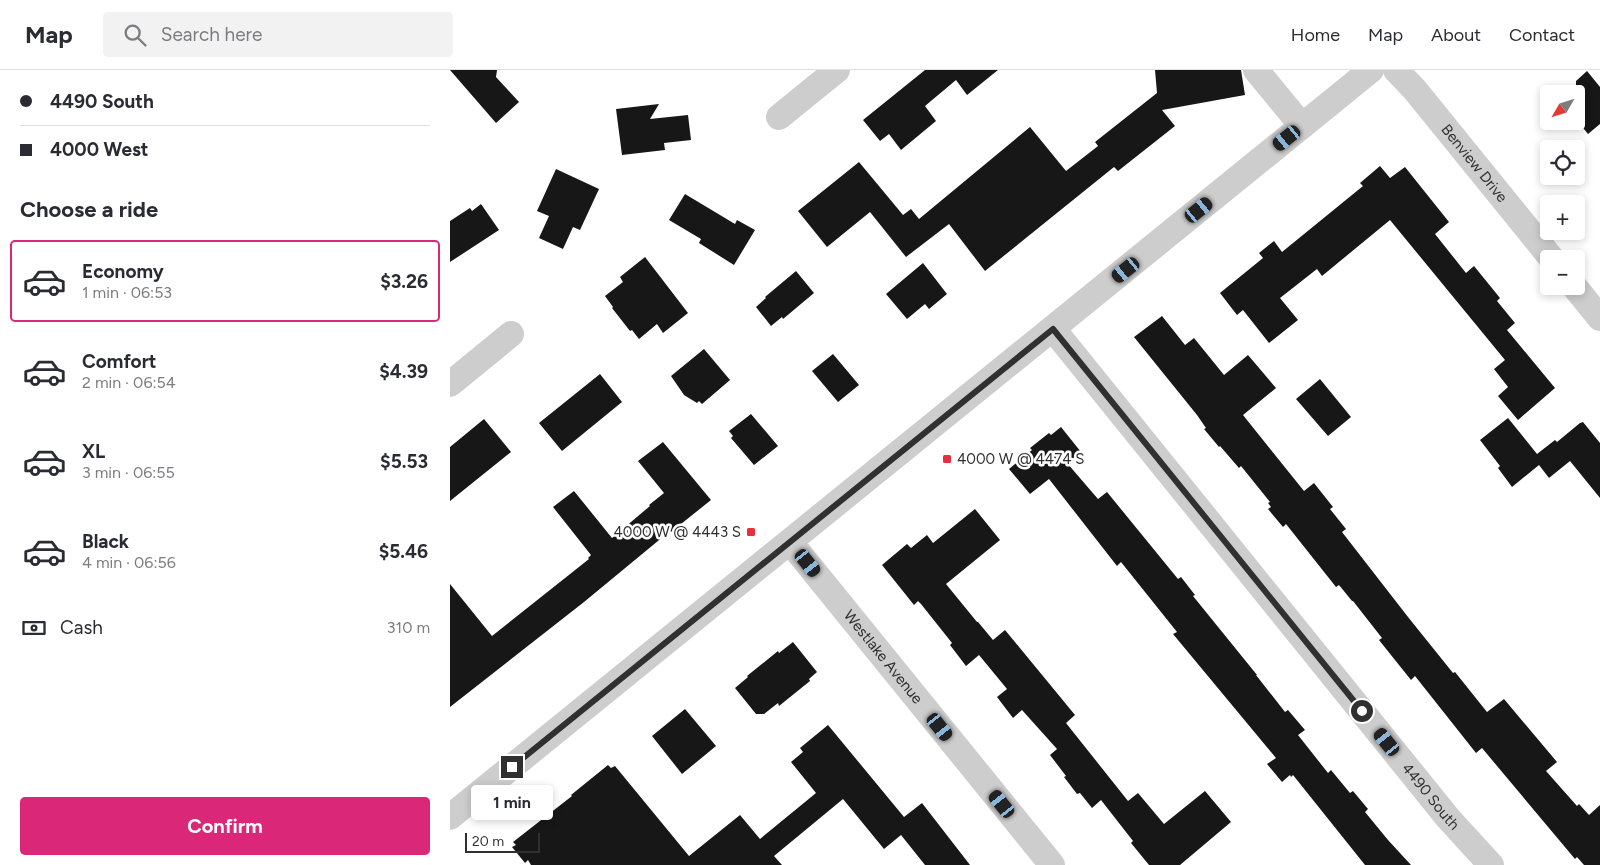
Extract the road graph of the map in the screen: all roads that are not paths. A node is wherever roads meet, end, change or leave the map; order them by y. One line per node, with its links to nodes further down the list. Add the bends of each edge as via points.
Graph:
1 (838, 70): 5 (street)
2 (1256, 70): 6 (street)
3 (1371, 70): 6 (street)
4 (1396, 70): 7 (street, Benview Drive)
5 (779, 117)
6 (1302, 126): 10 (street)
7 (1545, 250)
8 (1581, 295): 9 (street)
9 (1600, 318)
10 (1053, 329): 13 (street); 16 (street, 4490 South, via 1448,818)
11 (511, 334): 12 (street)
12 (450, 384)
13 (790, 542): 14 (street); 15 (street, Westlake Avenue)
14 (450, 817)
15 (1052, 865)
16 (1491, 865)

